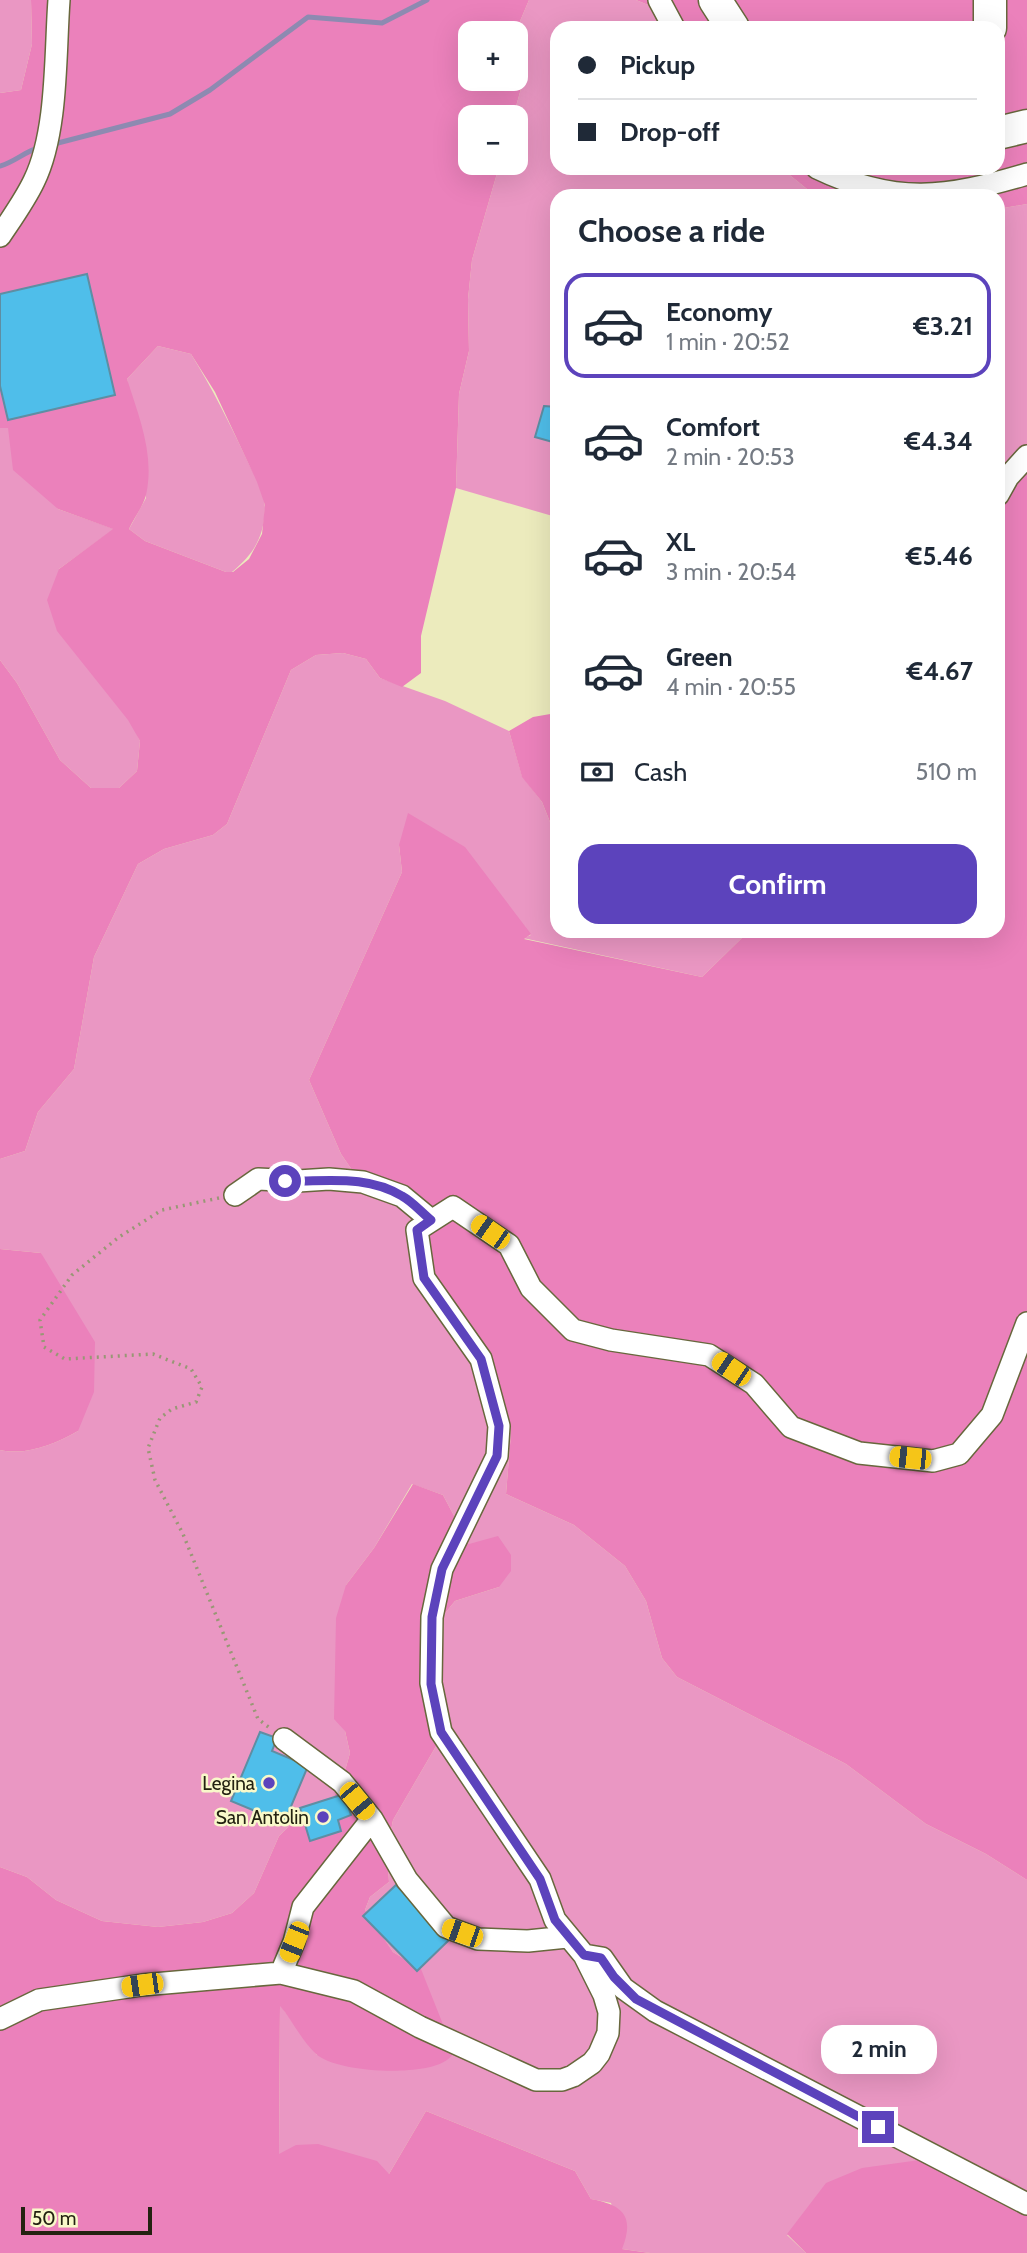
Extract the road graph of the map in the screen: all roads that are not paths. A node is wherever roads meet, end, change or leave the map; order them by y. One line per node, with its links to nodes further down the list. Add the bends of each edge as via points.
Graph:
1 (59, 0): 14 (street, via 46,141 35,180)
2 (659, 0): 5 (street)
3 (715, 0): 6 (highway)
4 (990, 0): 7 (highway)
5 (670, 21)
6 (728, 21)
7 (990, 21)
8 (1027, 126): 9 (highway)
9 (1005, 131)
10 (1027, 174): 13 (street)
11 (834, 175): 12 (street)
12 (870, 189)
13 (964, 189)
14 (0, 236)
15 (1027, 456): 16 (street)
16 (1005, 482)
17 (235, 1195): 18 (street, via 258,1179 350,1181 402,1196)
18 (431, 1220): 19 (street, via 453,1207 509,1245 531,1288 573,1330 709,1354 754,1384 791,1427 859,1453 933,1461 959,1454 992,1415); 22 (street, via 417,1230 424,1278 481,1359 499,1426 497,1456 442,1569 432,1617 431,1684 441,1732 540,1879 555,1920)
19 (1027, 1323)
20 (284, 1739): 21 (street, via 342,1782)
21 (372, 1819): 22 (street, via 407,1880 446,1927 478,1939); 24 (street, via 303,1907)
22 (567, 1937): 23 (street)
23 (584, 1955): 24 (street, via 604,1995 608,2033 592,2063 573,2076 550,2081 523,2075 354,1991); 26 (street, via 601,1958 623,1988 655,2011)
24 (281, 1973): 25 (street, via 39,2000)
25 (0, 2019)
26 (1027, 2204)

